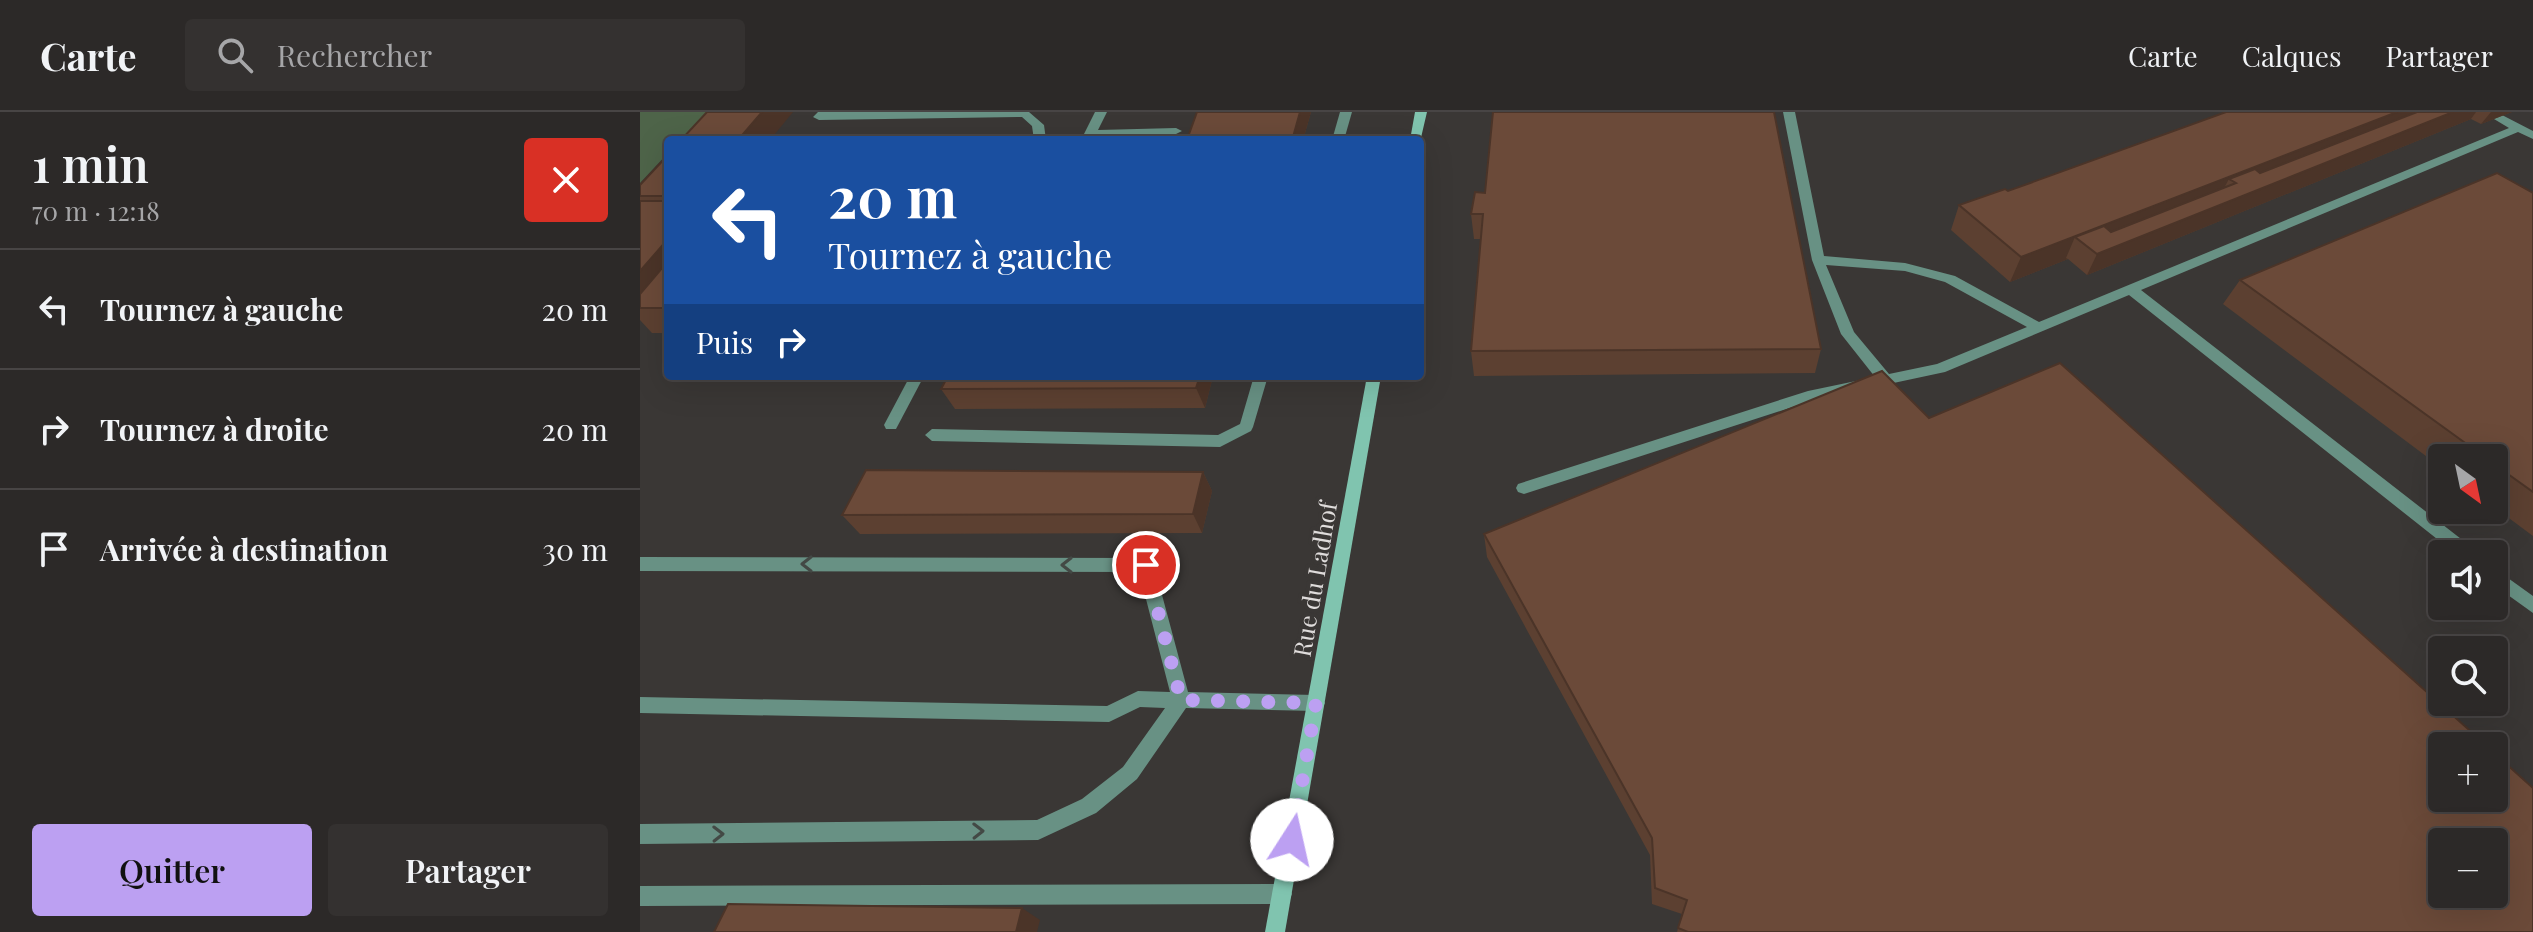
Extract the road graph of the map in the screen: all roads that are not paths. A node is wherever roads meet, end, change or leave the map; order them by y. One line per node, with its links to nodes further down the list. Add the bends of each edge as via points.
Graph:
1 (824, 112): 6 (lane, via 819,117)
2 (1101, 112): 9 (lane, via 1090,134)
3 (1346, 112): 11 (lane)
4 (1421, 112): 12 (main road)
5 (1789, 112): 14 (lane)
6 (963, 113): 10 (lane, via 1025,114 1038,125)
7 (2498, 117): 8 (lane)
8 (2518, 128): 13 (lane); 15 (lane)
9 (1176, 131)
10 (1039, 136)
11 (1339, 136)
12 (1417, 136)
13 (2533, 136)
14 (1818, 260): 16 (lane, via 1905,267 1950,279); 20 (lane, via 1848,334)
15 (2131, 289): 16 (lane); 24 (lane)
16 (2038, 327): 20 (lane, via 1940,368)
17 (915, 380): 21 (lane)
18 (1260, 380): 22 (lane, via 1246,427 1220,441)
19 (1373, 380): 29 (main road, Rue du Ladhof)
20 (1886, 380): 23 (lane, via 1813,395)
21 (891, 425)
22 (932, 435)
23 (1524, 488)
24 (2450, 540)
25 (640, 564): 28 (lane, one-way to 25, via 1146,565)
26 (2508, 586): 27 (lane)
27 (2533, 606)
28 (1181, 700): 29 (lane); 30 (lane, via 1138,699 1109,714); 31 (lane, one-way to 28, via 1038,830 1089,806 1130,773)
29 (1316, 703): 32 (main road, Rue du Ladhof)
30 (640, 705)
31 (640, 834)
32 (1282, 894): 33 (lane); 34 (main road, Rue du Ladhof)
33 (640, 896)
34 (1275, 932)

